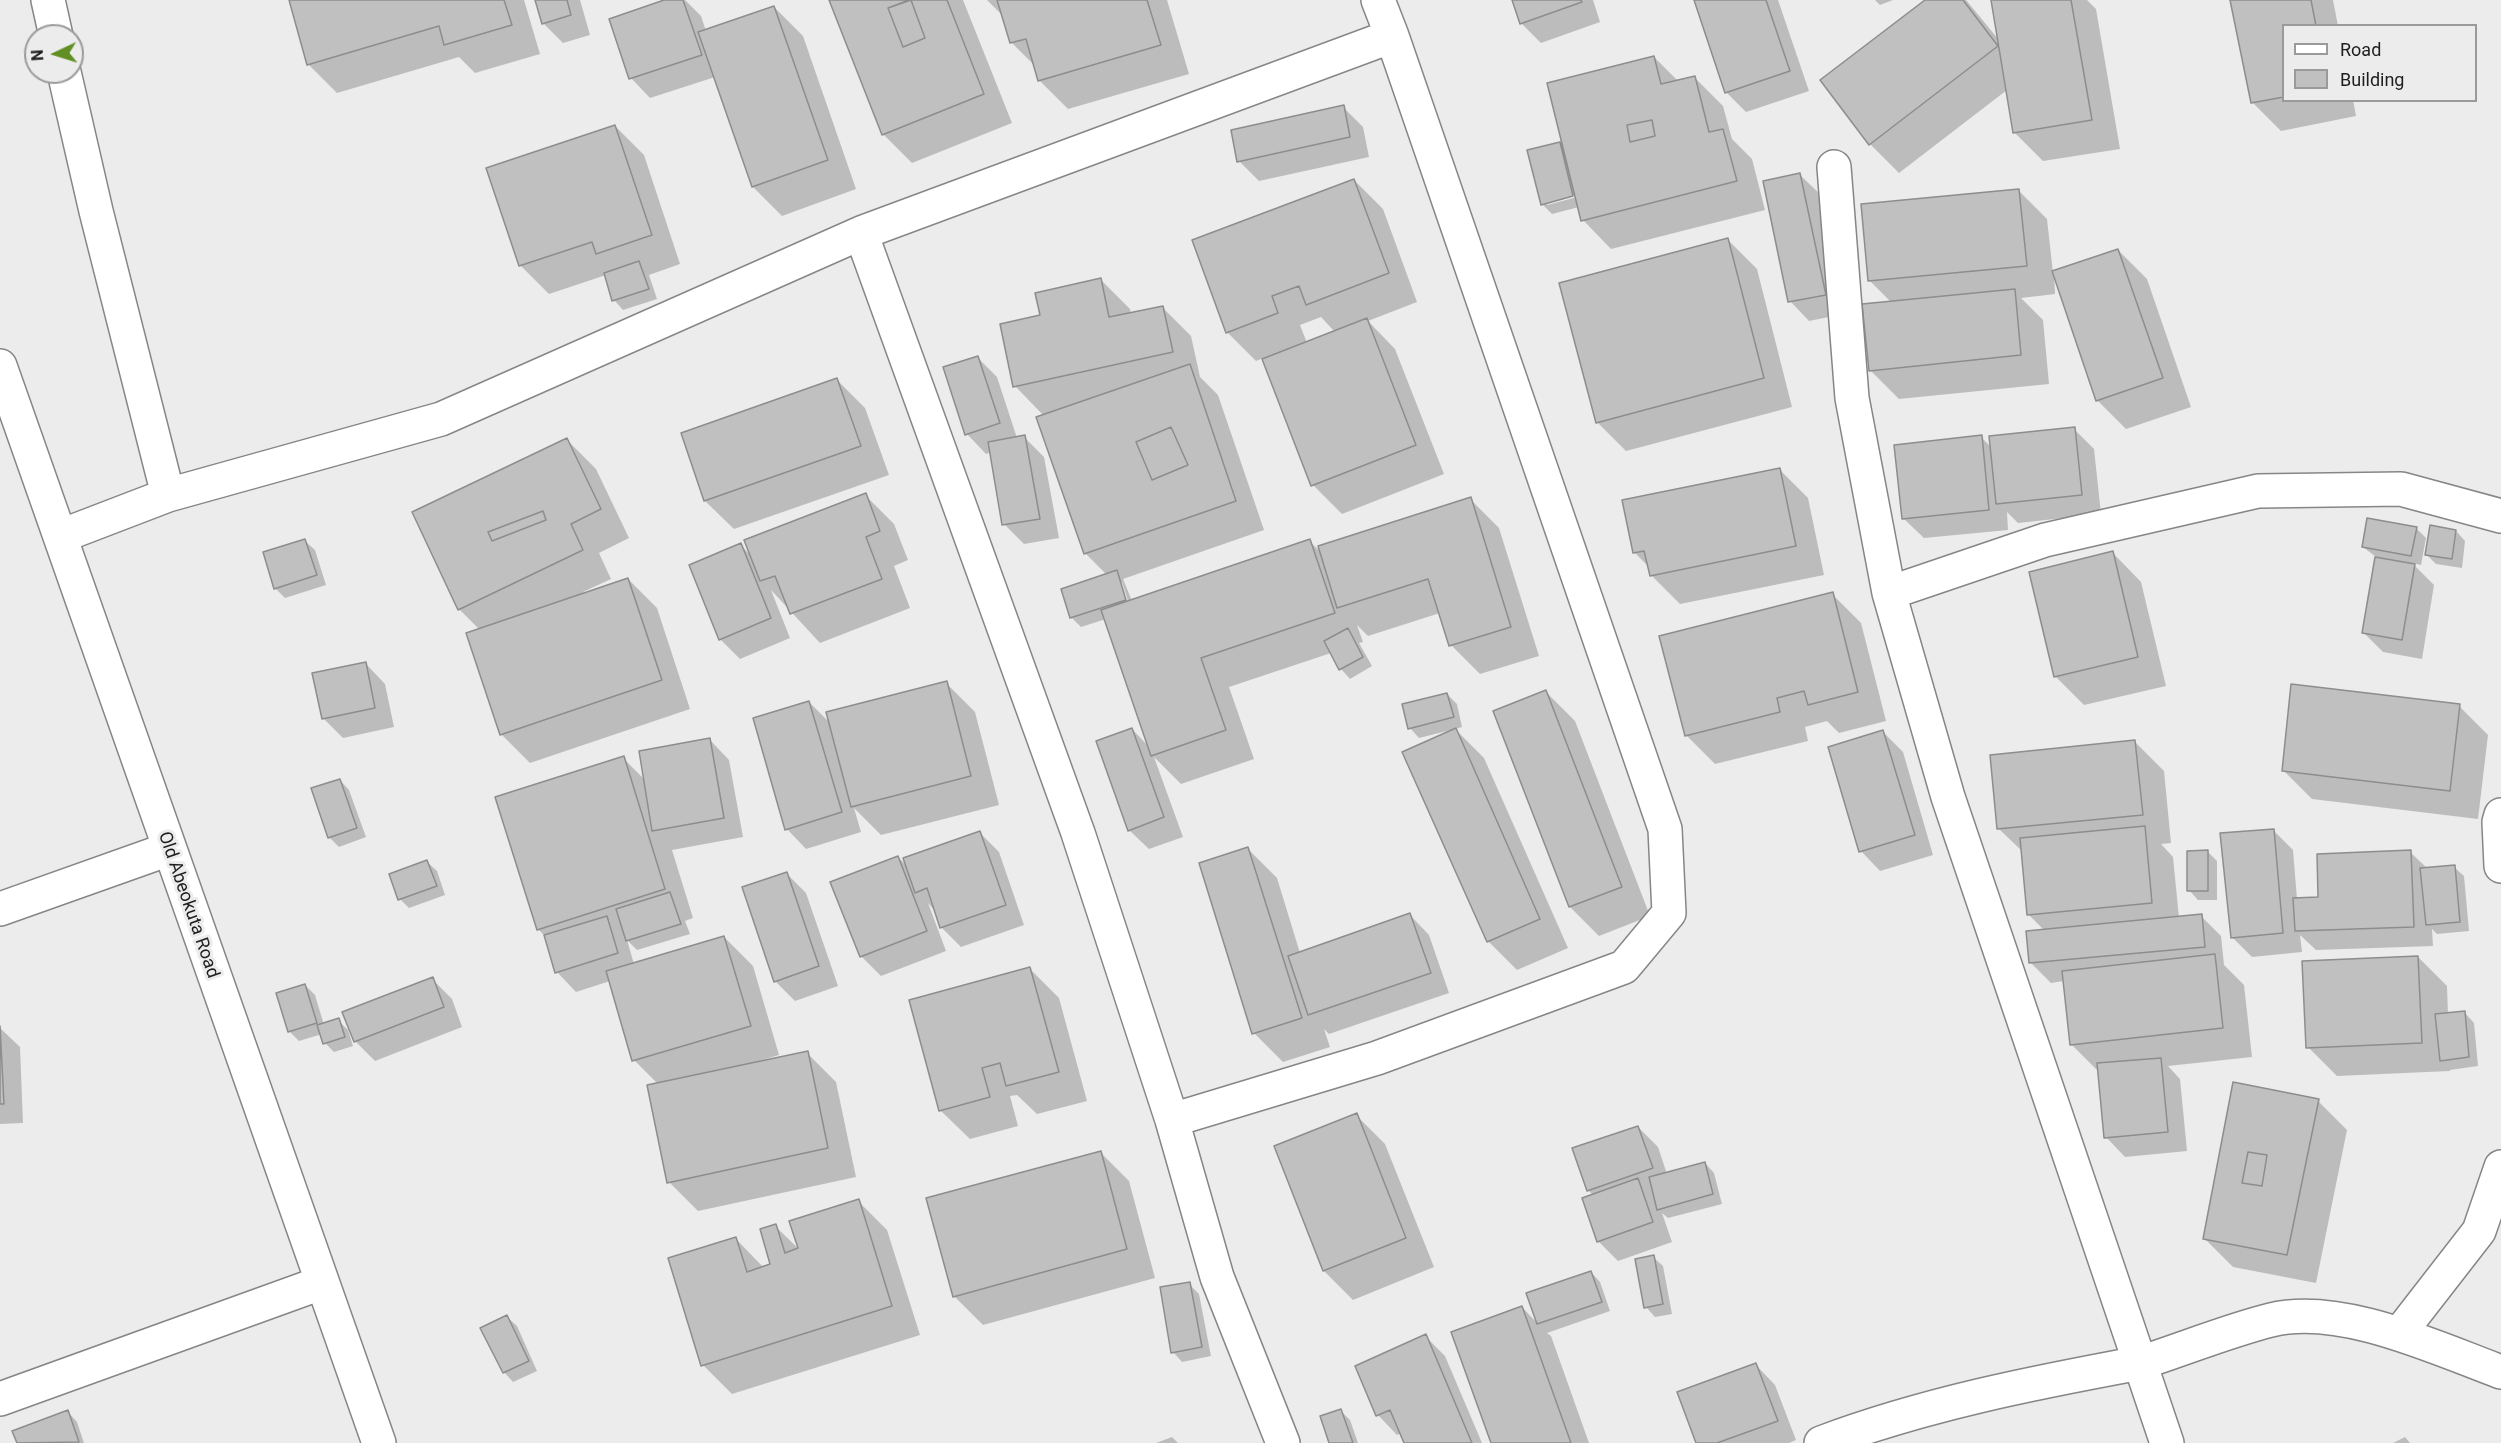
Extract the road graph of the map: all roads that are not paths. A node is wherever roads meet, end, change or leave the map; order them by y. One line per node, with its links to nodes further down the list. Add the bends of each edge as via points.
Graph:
1 (48, 0): 3 (main road)
2 (1378, 0): 4 (main road)
3 (53, 24)
4 (1392, 36): 7 (main road); 17 (main road, via 1665,829 1669,913 1624,967 1377,1058)
5 (67, 84): 9 (main road)
6 (1834, 167): 12 (main road, via 1852,398)
7 (861, 233): 9 (main road, via 441,419); 17 (main road, via 1078,832)
8 (0, 366): 11 (main road, Old Abeokuta Road)
9 (168, 495): 11 (main road)
10 (2501, 516): 12 (main road, via 2401,489 2258,491 2045,540)
11 (61, 537): 14 (main road, Old Abeokuta Road)
12 (1890, 593): 21 (main road, via 1948,797)
13 (2501, 815): 15 (main road)
14 (168, 849): 16 (main road); 19 (main road, Old Abeokuta Road)
15 (2501, 866)
16 (0, 909)
17 (1172, 1120): 25 (main road, via 1217,1277)
18 (2501, 1167): 20 (main road, via 2479,1231)
19 (321, 1283): 23 (main road); 24 (main road, Old Abeokuta Road)
20 (2399, 1334): 21 (main road, via 2324,1316 2273,1320); 22 (main road)
21 (2140, 1363): 26 (main road, via 2004,1388 1857,1429); 27 (main road)
22 (2501, 1372)
23 (0, 1399)
24 (379, 1443)
25 (1283, 1443)
26 (1821, 1443)
27 (2167, 1443)

